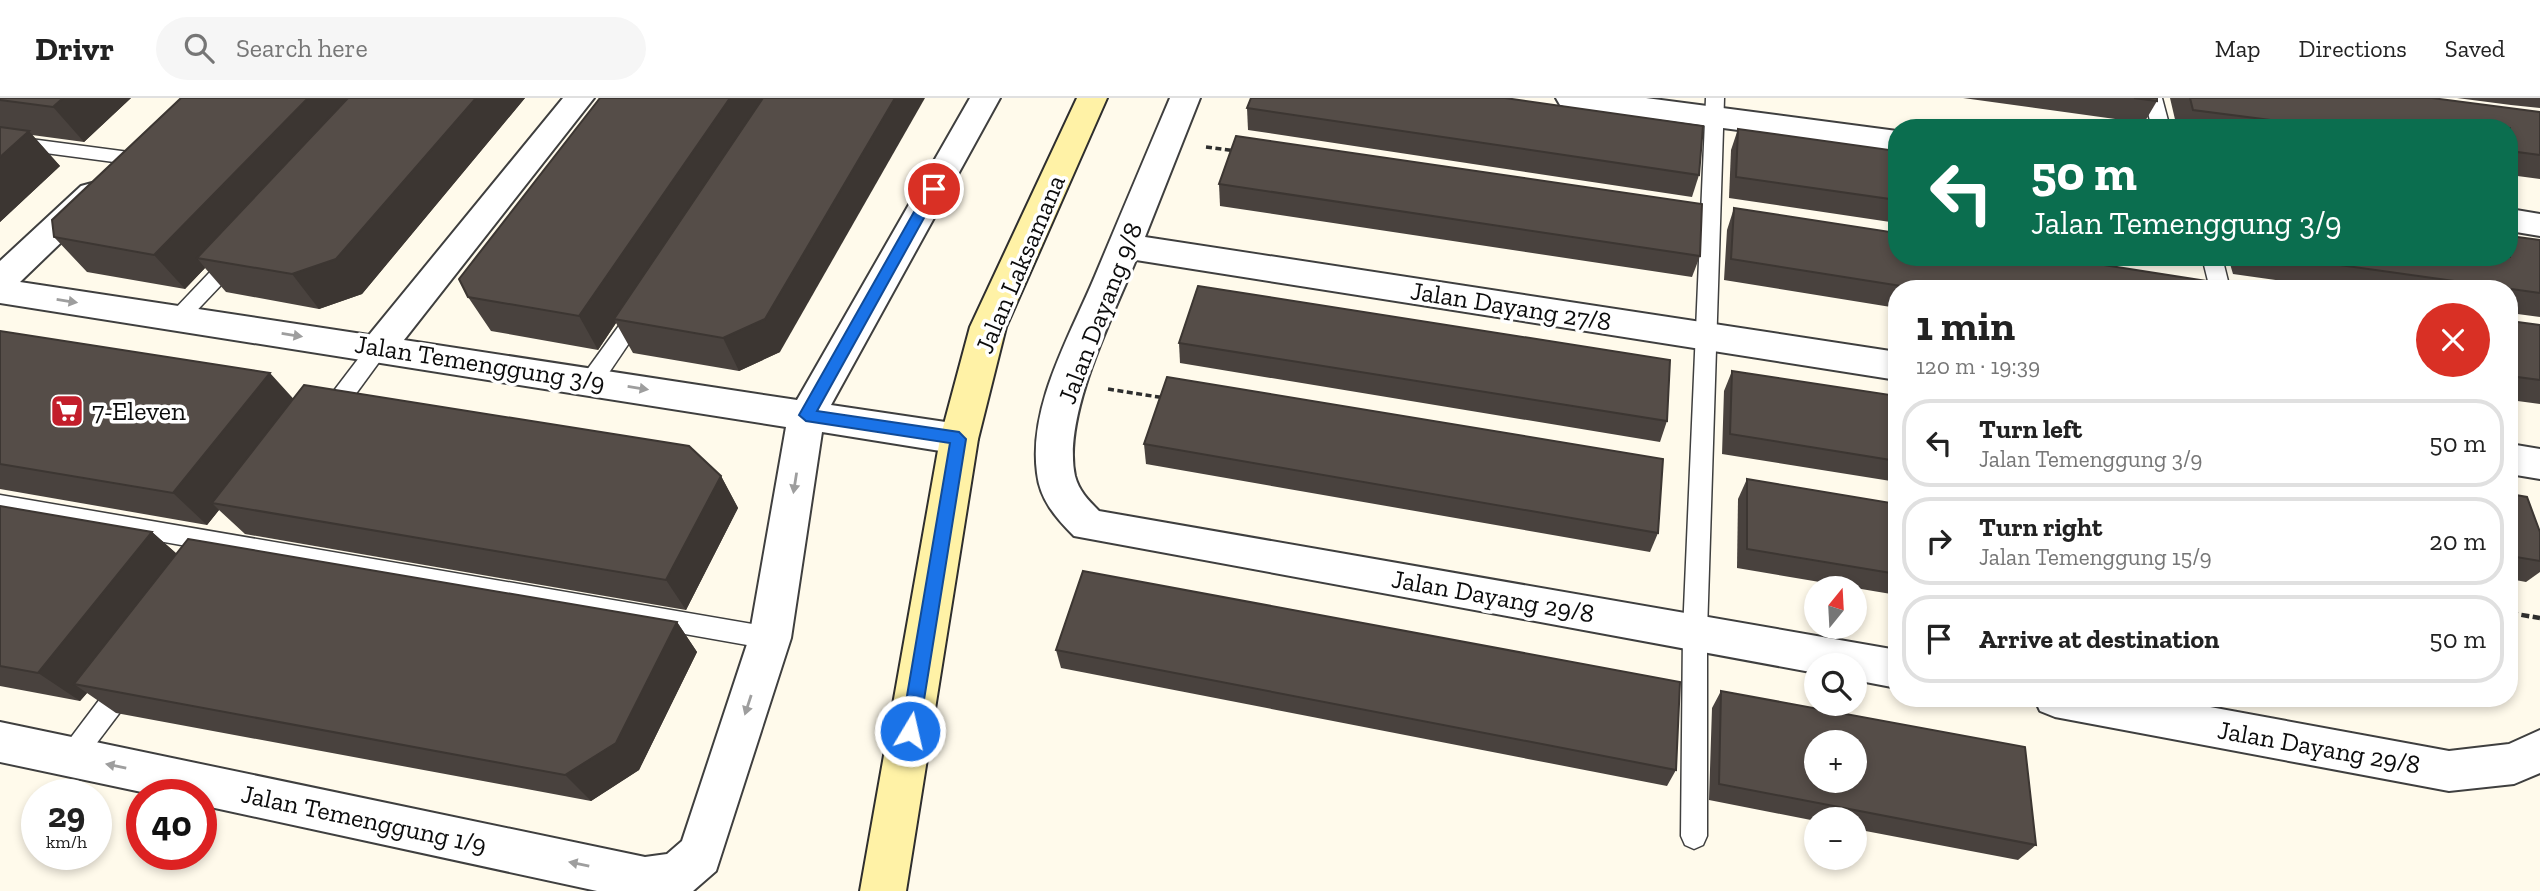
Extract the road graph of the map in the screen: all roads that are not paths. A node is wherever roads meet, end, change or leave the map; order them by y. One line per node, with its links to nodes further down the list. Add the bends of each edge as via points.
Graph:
1 (579, 98): 21 (street)
2 (985, 98): 24 (street)
3 (1093, 98): 26 (street, Jalan Laksamana, via 988,327)
4 (1185, 98): 14 (street, Jalan Dayang 9/8)
5 (1570, 98): 7 (street)
6 (2152, 98): 8 (lane)
7 (1715, 108): 9 (street); 20 (lane)
8 (2158, 119)
9 (1888, 139)
10 (0, 141): 11 (lane)
11 (138, 149): 16 (street)
12 (2518, 221): 13 (street)
13 (2540, 225)
14 (1125, 246): 20 (street, Jalan Dayang 27/8); 31 (street, Jalan Dayang 9/8, via 1069,383 1055,438 1056,475 1066,503)
15 (245, 248): 19 (lane)
16 (0, 281)
17 (655, 290): 23 (lane)
18 (0, 291): 19 (street, Jalan Temenggung 3/9, one-way to 19)
19 (178, 318): 21 (street, Jalan Temenggung 3/9, one-way to 21)
20 (1706, 336): 22 (street, Jalan Dayang 27/8); 34 (lane)
21 (378, 348): 23 (street, Jalan Temenggung 3/9); 25 (lane)
22 (1888, 365)
23 (592, 380): 24 (street, Jalan Temenggung 3/9, one-way to 24)
24 (806, 415): 26 (street, Jalan Temenggung 3/9); 35 (street, one-way to 35)
25 (312, 436)
26 (959, 439): 43 (street, Jalan Laksamana)
27 (2518, 460): 28 (street)
28 (2540, 464)
29 (0, 504): 32 (lane)
30 (246, 523): 32 (lane)
31 (1088, 525): 34 (street, Jalan Dayang 29/8)
32 (230, 545): 33 (lane); 35 (lane)
33 (213, 567)
34 (1695, 632): 37 (street, Jalan Dayang 29/8); 42 (lane)
35 (770, 638): 41 (street, Jalan Temenggung 1/9, one-way to 41, via 701,855 677,875 645,879)
36 (139, 667): 41 (lane)
37 (1888, 667)
38 (2104, 707): 40 (street, Jalan Dayang 29/8, via 2449,771 2514,764)
39 (0, 742): 41 (street, Jalan Temenggung 1/9)
40 (2540, 750)
41 (72, 756)
42 (1694, 836)
43 (883, 891)

